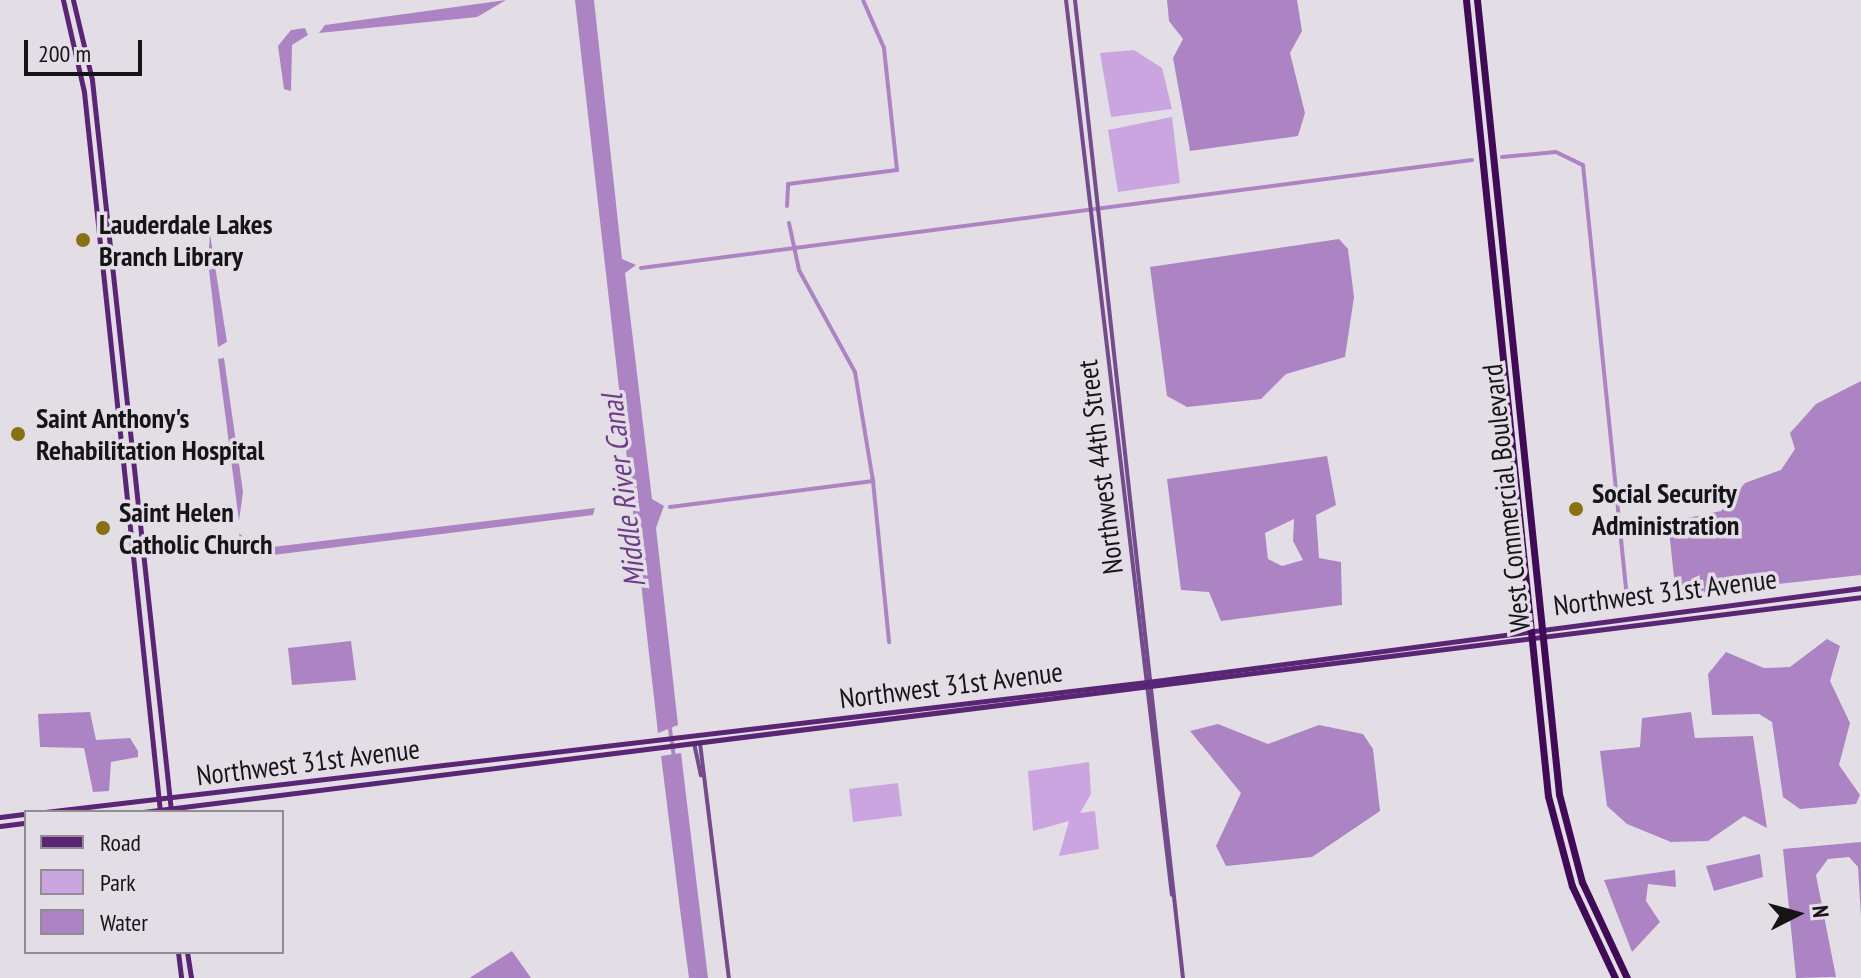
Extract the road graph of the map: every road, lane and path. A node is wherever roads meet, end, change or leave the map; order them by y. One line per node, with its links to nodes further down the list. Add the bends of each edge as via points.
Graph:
1 (63, 0): 7 (main road)
2 (73, 0): 8 (main road)
3 (1066, 0): 11 (street, Northwest 44th Street)
4 (1075, 0): 10 (street, Northwest 44th Street)
5 (1466, 0): 9 (highway, West Commercial Boulevard)
6 (1477, 0): 16 (highway, West Commercial Boulevard)
7 (68, 14): 8 (main road); 12 (main road)
8 (80, 23): 13 (main road)
9 (1488, 220): 16 (highway); 24 (highway, West Commercial Boulevard)
10 (1103, 244): 11 (street); 21 (street, Northwest 44th Street)
11 (1094, 245): 22 (street, Northwest 44th Street)
12 (101, 250): 13 (main road); 14 (main road)
13 (111, 260): 15 (main road)
14 (102, 262): 15 (main road); 17 (main road)
15 (112, 269): 18 (main road)
16 (1506, 289): 23 (highway, West Commercial Boulevard)
17 (112, 354): 18 (main road); 27 (main road)
18 (122, 366): 28 (main road)
19 (1861, 588): 23 (main road, Northwest 31st Avenue)
20 (1861, 597): 25 (main road, Northwest 31st Avenue)
21 (1146, 610): 22 (street); 29 (street, Northwest 44th Street)
22 (1137, 611): 30 (street, Northwest 44th Street)
23 (1541, 627): 24 (main road, Northwest 31st Avenue); 25 (highway, West Commercial Boulevard)
24 (1530, 629): 26 (highway, West Commercial Boulevard); 29 (main road, Northwest 31st Avenue)
25 (1542, 638): 26 (main road, Northwest 31st Avenue); 52 (highway, West Commercial Boulevard, via 1564,823 1590,903)
26 (1531, 640): 31 (main road, Northwest 31st Avenue); 51 (highway, West Commercial Boulevard, via 1554,826 1576,897)
27 (143, 644): 28 (main road); 36 (main road)
28 (153, 654): 35 (main road)
29 (1155, 681): 30 (main road, Northwest 31st Avenue); 31 (street, Northwest 44th Street)
30 (1147, 682): 32 (street, Northwest 44th Street); 33 (main road, Northwest 31st Avenue)
31 (1156, 689): 32 (main road, Northwest 31st Avenue); 44 (street, Northwest 44th Street)
32 (1148, 690): 34 (main road, Northwest 31st Avenue); 44 (street, Northwest 44th Street)
33 (696, 736): 34 (street); 35 (main road, Northwest 31st Avenue)
34 (697, 744): 39 (main road, Northwest 31st Avenue); 49 (street)
35 (170, 799): 36 (main road, Northwest 31st Avenue); 39 (main road)
36 (158, 800): 37 (main road, Northwest 31st Avenue); 38 (main road)
37 (64, 810)
38 (160, 810)
39 (171, 810)
40 (24, 814): 41 (main road)
41 (0, 817)
42 (24, 823): 43 (main road)
43 (0, 826)
44 (1177, 929): 50 (street, Northwest 44th Street)
45 (178, 954): 47 (main road)
46 (187, 954): 48 (main road)
47 (181, 978)
48 (191, 978)
49 (729, 978)
50 (1183, 978)
51 (1615, 978)
52 (1627, 978)

